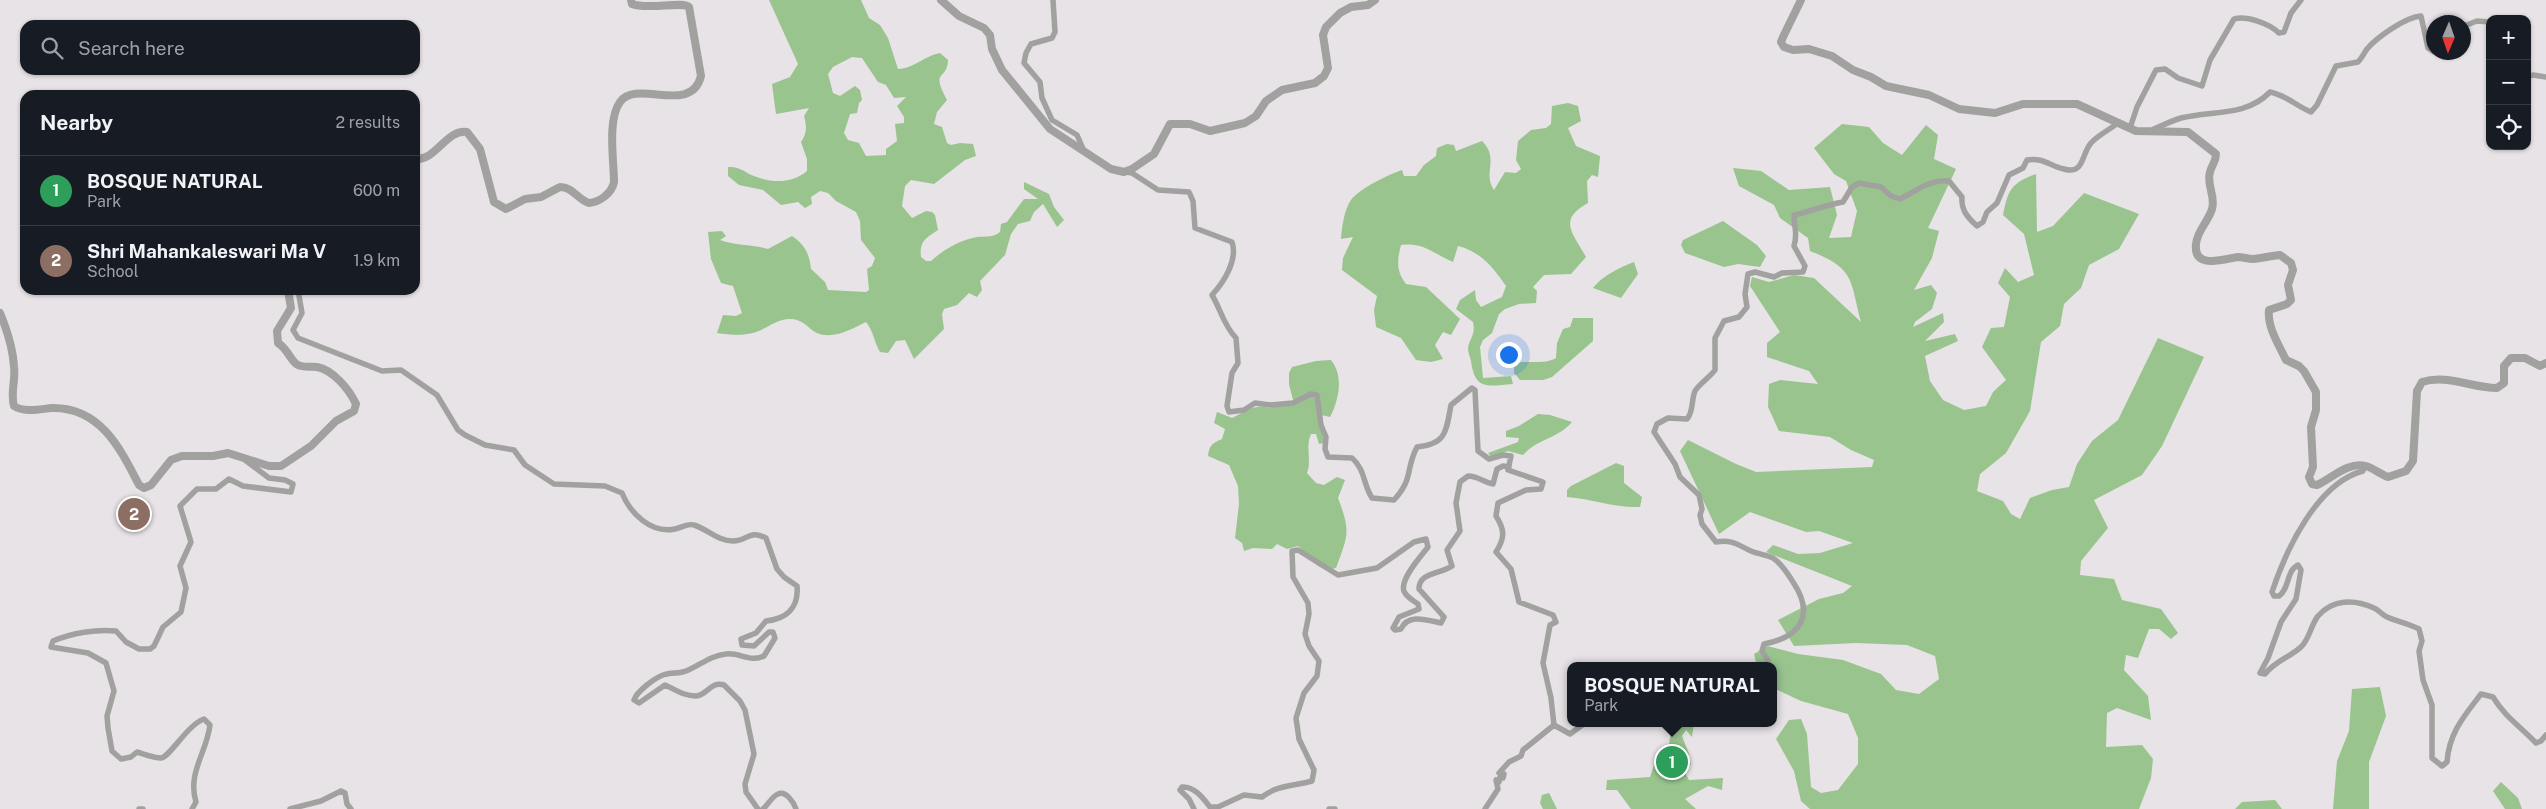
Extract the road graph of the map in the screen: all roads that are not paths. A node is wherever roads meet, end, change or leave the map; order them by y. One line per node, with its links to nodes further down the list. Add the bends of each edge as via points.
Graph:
1 (631, 0): 16 (street, via 638,6 682,3 688,7 701,76 700,82 691,90 674,97 644,93 625,97 619,102 613,137 614,182 604,197 589,203 572,190 560,187 541,197 525,199 506,209 500,208 494,202 480,149 467,132 456,134)
2 (941, 0): 15 (street, via 959,16 984,28 990,35 992,49 1002,70 1024,98 1050,129)
3 (1053, 0): 15 (street, via 1055,32 1052,38 1031,44 1024,63 1040,82 1042,98 1052,120 1077,135)
4 (1375, 0): 17 (street, via 1346,10 1326,26 1323,35 1328,68 1315,83 1282,90 1245,123 1210,131 1190,124 1170,124 1154,154)
5 (1801, 0): 12 (street, via 1783,36 1781,42 1784,47 1809,49 1832,56 1886,86 1929,96 1959,109 1996,113 2023,104 2076,104)
6 (2301, 0): 13 (street, via 2284,32 2279,33 2274,28 2241,17 2234,19 2210,60 2202,86 2178,78 2165,69 2156,70)
7 (2486, 22): 8 (street)
8 (2471, 23)
9 (2426, 39): 14 (street, via 2421,16 2387,31 2366,49 2358,62 2336,66 2311,112 2282,94 2270,92 2261,101 2227,113 2182,118)
10 (2531, 76): 11 (street)
11 (2546, 77)
12 (2119, 122): 13 (street); 25 (street, via 2092,142 2077,169 2056,168 2046,160 2036,158 2027,160 2023,168 2009,175 1997,203 1977,226 1967,216 1961,206 1962,197 1949,181 1927,184 1900,199 1891,196 1881,186 1859,183 1852,187 1843,202 1794,215 1798,236 1794,246 1805,266 1803,272 1782,272 1774,277 1755,272 1748,274 1747,307 1739,317 1724,321 1715,338 1715,370 1696,389 1691,414 1687,419 1668,418 1657,424 1654,432 1680,477 1699,495 1702,524 1708,534 1716,542 1729,540 1774,559 1801,595 1804,610 1801,624 1792,635 1764,644 1762,651)
13 (2130, 128): 14 (street)
14 (2146, 133): 23 (street, via 2188,132 2216,154 2209,178 2212,209 2196,242 2200,257 2216,262 2280,255 2291,263 2293,270 2288,285 2291,300 2269,310 2268,316 2286,360 2304,371 2316,392 2311,427 2314,453 2310,482 2318,485 2331,475 2353,466)
15 (1084, 150): 17 (street, via 1111,168)
16 (420, 159)
17 (1124, 172): 24 (street, via 1132,173 1158,190 1189,192 1195,228 1232,242 1232,263 1223,283 1212,295 1226,329 1236,338 1238,363 1232,373 1229,412 1255,404 1293,403 1311,394 1317,395 1328,457 1352,458 1363,471 1365,487 1372,498 1394,500 1405,488 1416,447 1437,444 1446,433 1451,405 1472,388 1476,390 1478,451 1489,459 1511,456)
18 (289, 295): 22 (street, via 291,308 277,331 278,343 298,365 325,369 336,376 354,398 355,408 351,414 336,421 311,446 281,466 269,466)
19 (299, 295): 32 (street, via 302,313 293,330 298,338 382,371 401,370 437,395 458,430 485,445 514,450 526,466 554,484 614,488 622,493 635,514 647,524 661,529 674,530 694,525 727,540 735,541 758,534 766,538 777,569 797,586 798,593 789,613 781,619 766,621 756,633 741,639 742,645 754,646 773,632 775,638 764,656 752,659 732,653 708,658 685,672 659,677 637,693 634,700 639,703 665,685 680,694 695,696 712,685 724,685 745,710 754,754 745,784 746,792)
20 (0, 313): 22 (street, via 14,366 14,406 23,410 59,408 96,422 115,441 141,487 151,485 171,460 189,455)
21 (2546, 363): 23 (street, via 2540,366 2525,358 2511,358 2504,366 2504,383 2497,388 2446,380 2422,382 2418,391 2411,466 2388,477)
22 (236, 453): 29 (street, via 269,478 292,484 291,492 243,486 229,479 216,489 197,489 180,506 191,542 180,566 186,588 181,612 163,627 154,646 139,649 116,631 102,629 67,635 53,642 51,647 88,653 106,662 114,691 107,716 108,728 112,751 121,760 137,752 160,758 168,754 198,721 204,719 210,725 209,738 194,775 192,790 196,802)
23 (2365, 466): 28 (street, via 2363,471 2351,475 2327,494 2293,539 2272,592 2274,596 2285,592 2289,576 2298,565 2301,570 2296,599 2281,622 2260,673 2265,674 2276,661 2301,647 2310,636 2317,617 2329,607 2338,602 2358,603 2376,608 2385,616 2418,629 2422,641 2419,651 2423,680 2432,705 2432,758 2442,766 2448,762 2448,746 2459,724 2481,694 2493,697 2502,713 2536,743)
24 (1509, 467): 26 (street, via 1508,470 1544,482 1542,489 1526,490 1498,503 1496,516 1502,527 1503,541 1496,552 1511,569 1519,602 1553,615 1556,622 1550,625 1543,663); 35 (street, via 1497,470 1493,484 1486,483 1481,477 1468,476 1460,482 1456,503 1460,531 1448,550 1452,566 1426,576 1419,585 1419,589 1444,616 1441,622 1411,619 1401,629 1394,628 1399,617 1419,609 1403,588 1408,574 1428,547 1426,539 1414,542 1377,568 1338,575 1298,550 1292,551 1293,577 1308,603 1310,614 1304,634 1318,661 1317,676 1304,693 1296,718 1299,740 1314,776 1312,781 1272,790 1262,797 1244,795 1210,807 1195,791 1182,787 1180,790)
25 (1767, 662)
26 (1554, 725): 27 (street, via 1570,734); 38 (street, via 1509,762 1500,773 1504,774 1503,778 1500,777 1499,782 1496,780 1498,790)
27 (1580, 727)
28 (2546, 735)
29 (192, 809)
30 (290, 809): 31 (street, via 321,801 341,791 345,793)
31 (351, 809)
32 (758, 809)
33 (763, 809): 34 (street, via 781,793 788,796)
34 (796, 809)
35 (1194, 809)
36 (1329, 809): 37 (street)
37 (1335, 809)
38 (1485, 809)

